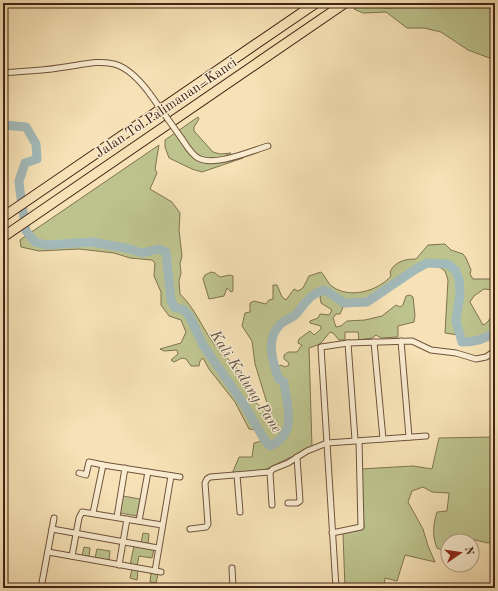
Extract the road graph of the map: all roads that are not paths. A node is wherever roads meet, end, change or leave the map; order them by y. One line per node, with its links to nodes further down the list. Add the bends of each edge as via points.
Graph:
1 (316, 3): 5 (highway, Jalan Tol Palimanan–Kanci)
2 (345, 3): 6 (highway, Jalan Tol Palimanan–Kanci)
3 (3, 73): 4 (street, bridge, via 40,71 102,61 123,66 150,94 198,157 207,160 229,158)
4 (268, 146)
5 (3, 217)
6 (3, 236)
7 (401, 341): 8 (street); 10 (street, via 412,341 431,350 476,359 486,357); 12 (street)
8 (374, 342): 9 (street); 13 (street)
9 (348, 343): 14 (street); 15 (street, via 324,345 321,349)
10 (495, 351)
11 (426, 436): 12 (street)
12 (409, 437): 13 (street)
13 (383, 439): 14 (street)
14 (357, 441): 15 (street); 37 (street, via 361,527)
15 (327, 443): 16 (street); 37 (street)
16 (297, 457): 20 (street); 25 (street, via 300,501)
17 (103, 465): 18 (street); 21 (street, via 89,462 86,475); 28 (street)
18 (125, 468): 19 (street); 29 (street)
19 (148, 472): 23 (street); 32 (street)
20 (270, 472): 22 (street); 26 (street)
21 (79, 473)
22 (237, 475): 27 (street); 35 (street, via 214,476 207,479 205,483 208,524 206,527)
23 (171, 476): 24 (street); 33 (street)
24 (180, 477)
25 (288, 503)
26 (272, 505)
27 (240, 512)
28 (93, 513): 29 (street); 36 (street, via 82,512)
29 (116, 517): 31 (street)
30 (54, 518): 34 (street)
31 (127, 519): 32 (street); 38 (street)
32 (139, 521): 33 (street)
33 (162, 525): 39 (street)
34 (52, 529): 36 (street); 40 (street)
35 (190, 529)
36 (76, 533): 38 (street); 41 (street)
37 (332, 533): 48 (street)
38 (123, 541): 39 (street); 42 (street)
39 (158, 548): 44 (street)
40 (48, 552): 41 (street); 46 (street)
41 (72, 556): 42 (street)
42 (120, 565): 44 (street)
43 (232, 568): 47 (street)
44 (154, 571): 45 (street)
45 (161, 572)
46 (41, 588)
47 (233, 588)
48 (336, 588)

